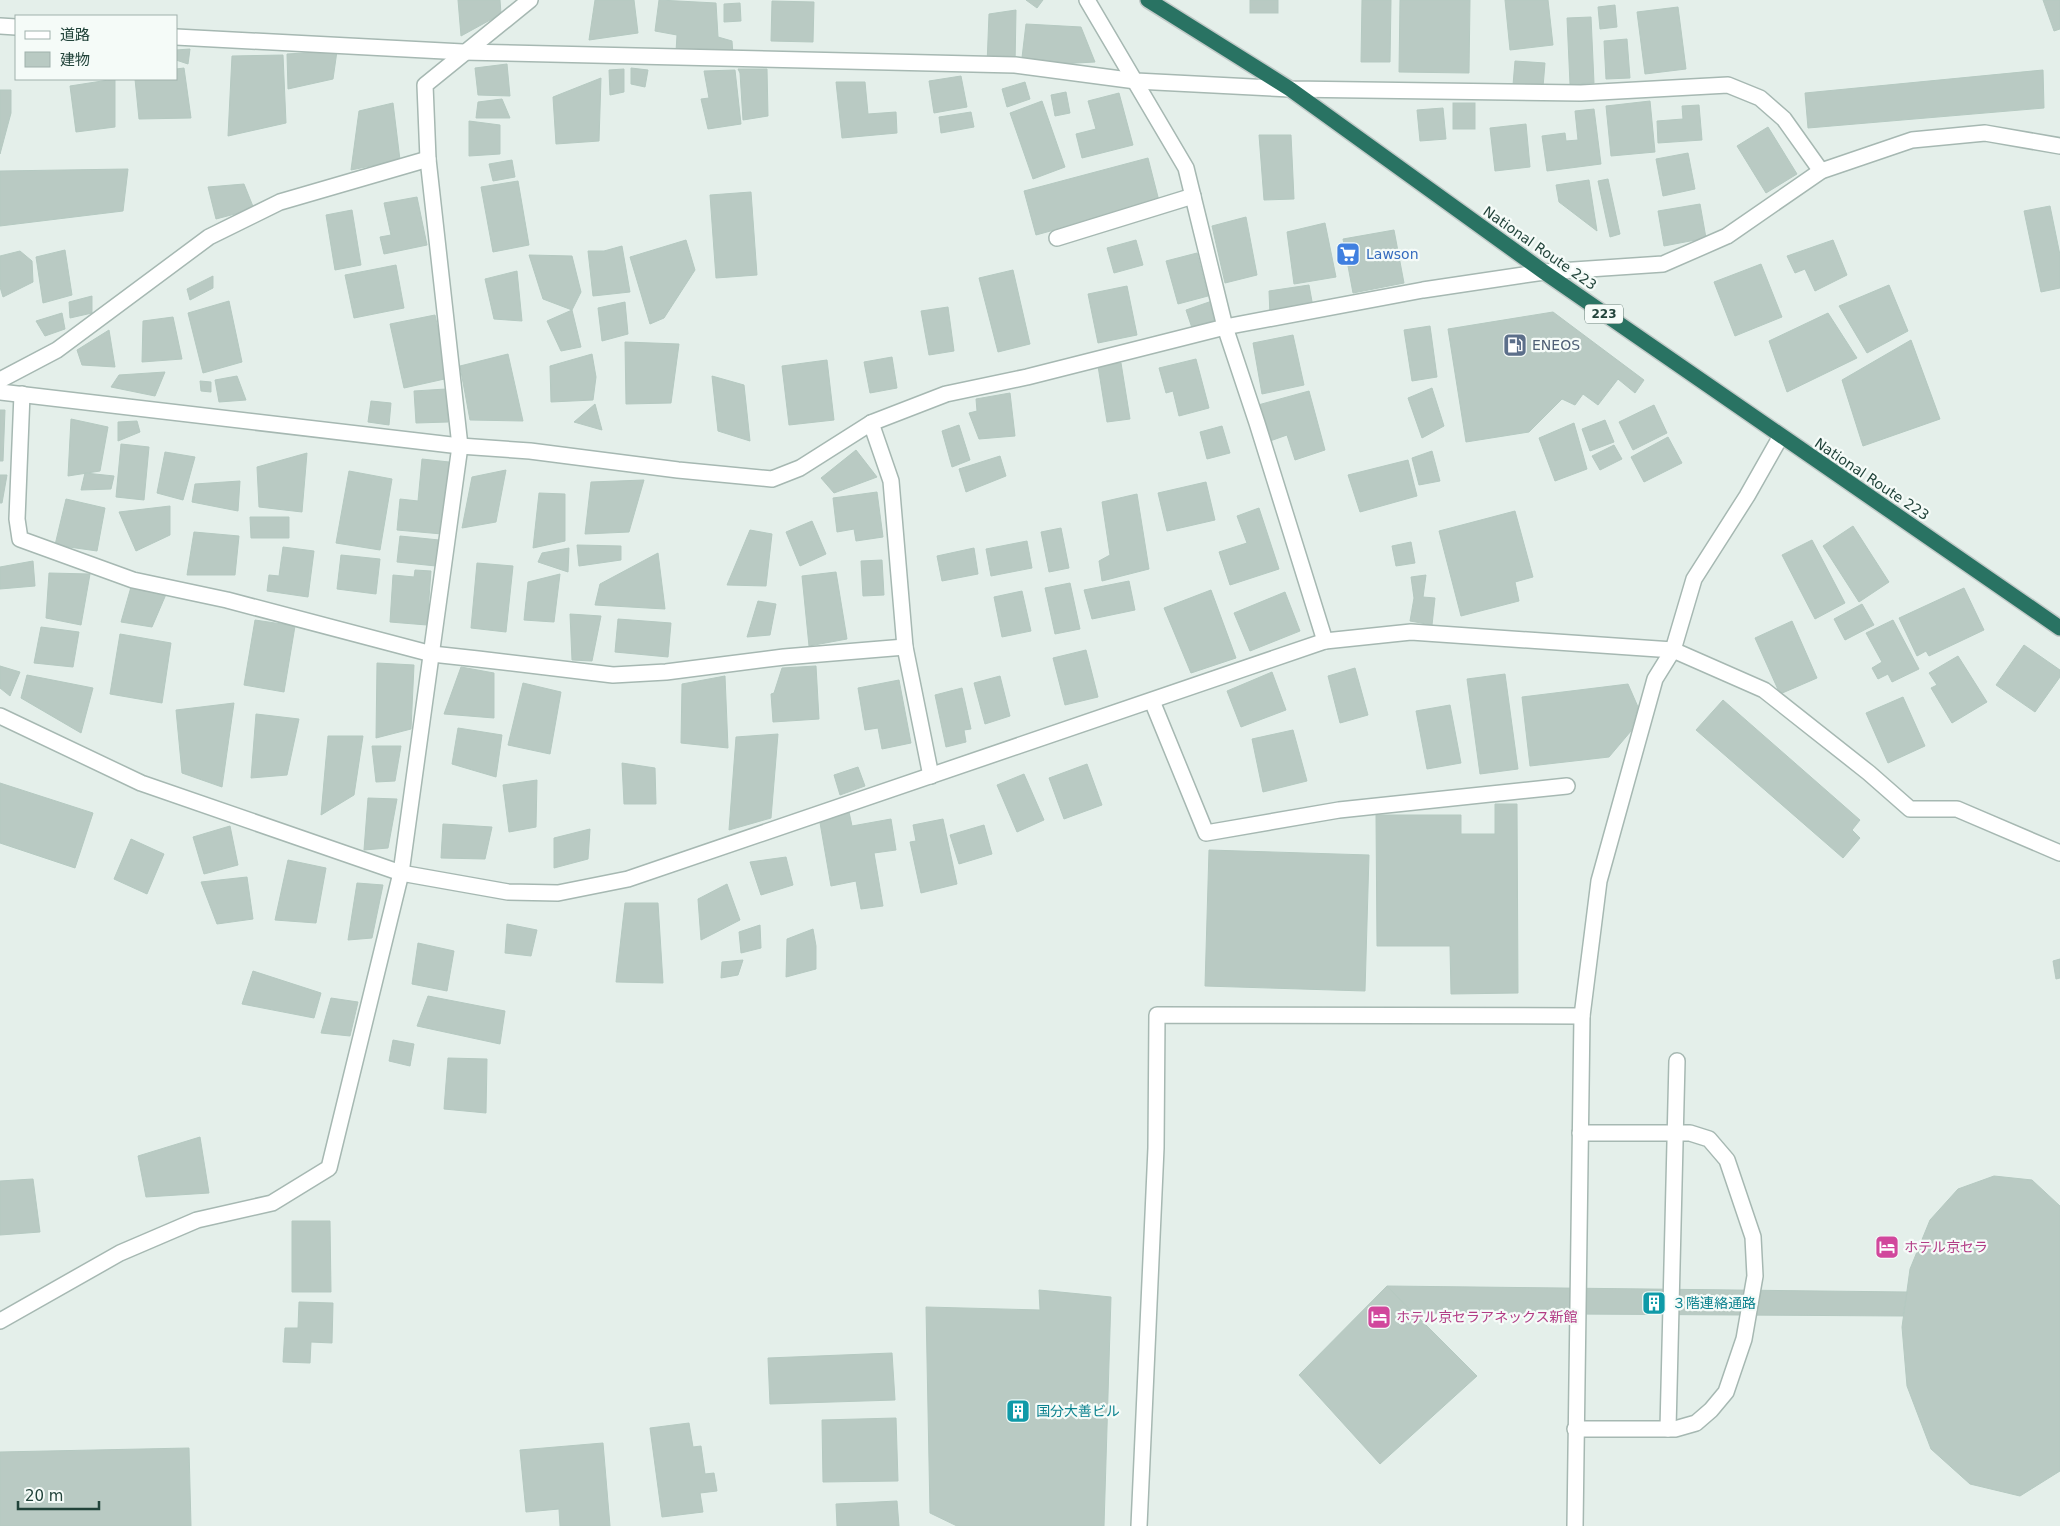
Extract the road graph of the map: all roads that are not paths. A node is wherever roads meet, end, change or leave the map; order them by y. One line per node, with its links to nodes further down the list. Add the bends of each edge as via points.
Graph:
1 (530, 0): 7 (street)
2 (1086, 0): 8 (street)
3 (1148, 0): 9 (highway, National Route 223 / 223)
4 (0, 26): 5 (street)
5 (15, 27)
6 (178, 37): 7 (street)
7 (463, 52): 8 (street, via 1015,65); 11 (street, via 425,84)
8 (1136, 81): 9 (street); 13 (street, via 1186,168)
9 (1290, 89): 12 (street, via 1581,93 1728,85 1760,98 1784,119); 15 (highway, National Route 223 / 223)
10 (2060, 146): 12 (street, via 1985,134 1912,140)
11 (428, 159): 17 (street, via 280,202 209,237 57,350); 22 (street)
12 (1821, 171): 15 (street, via 1726,236 1663,264)
13 (1193, 196): 14 (street); 16 (street)
14 (1057, 238)
15 (1544, 272): 16 (street, via 1423,290); 21 (highway, National Route 223 / 223)
16 (1225, 327): 20 (street, via 946,394); 24 (street)
17 (0, 380)
18 (0, 392): 19 (street)
19 (22, 394): 22 (street); 27 (street, via 16,519 20,539 133,580 227,600)
20 (871, 423): 22 (street, via 800,468 772,479 530,450); 25 (street, via 891,481)
21 (1781, 436): 23 (highway, National Route 223 / 223); 26 (street, via 1694,578)
22 (460, 446): 27 (street)
23 (2060, 628)
24 (1325, 641): 26 (street, via 1411,632); 28 (street)
25 (905, 647): 27 (street, via 784,657 666,672 613,674); 30 (street)
26 (1674, 650): 32 (street, via 1764,690 1910,809 1956,809); 34 (street, via 1656,679 1599,880)
27 (432, 654): 33 (street)
28 (1152, 701): 30 (street); 31 (street, via 1206,833 1339,810)
29 (0, 716): 33 (street, via 141,783)
30 (931, 776): 33 (street, via 628,879 566,891 508,892)
31 (1567, 786)
32 (2060, 853)
33 (401, 873): 38 (street, via 329,1168 272,1203 197,1220 120,1253)
34 (1582, 1016): 36 (street); 41 (street, via 1157,1015 1156,1148)
35 (1677, 1061): 37 (street)
36 (1580, 1133): 37 (street); 40 (street)
37 (1675, 1133): 39 (street); 39 (street, via 1690,1133 1709,1139 1727,1160 1753,1237 1755,1276 1744,1339 1726,1392 1696,1423)
38 (0, 1321)
39 (1668, 1429): 40 (street)
40 (1576, 1430): 42 (street)
41 (1138, 1526)
42 (1575, 1526)

